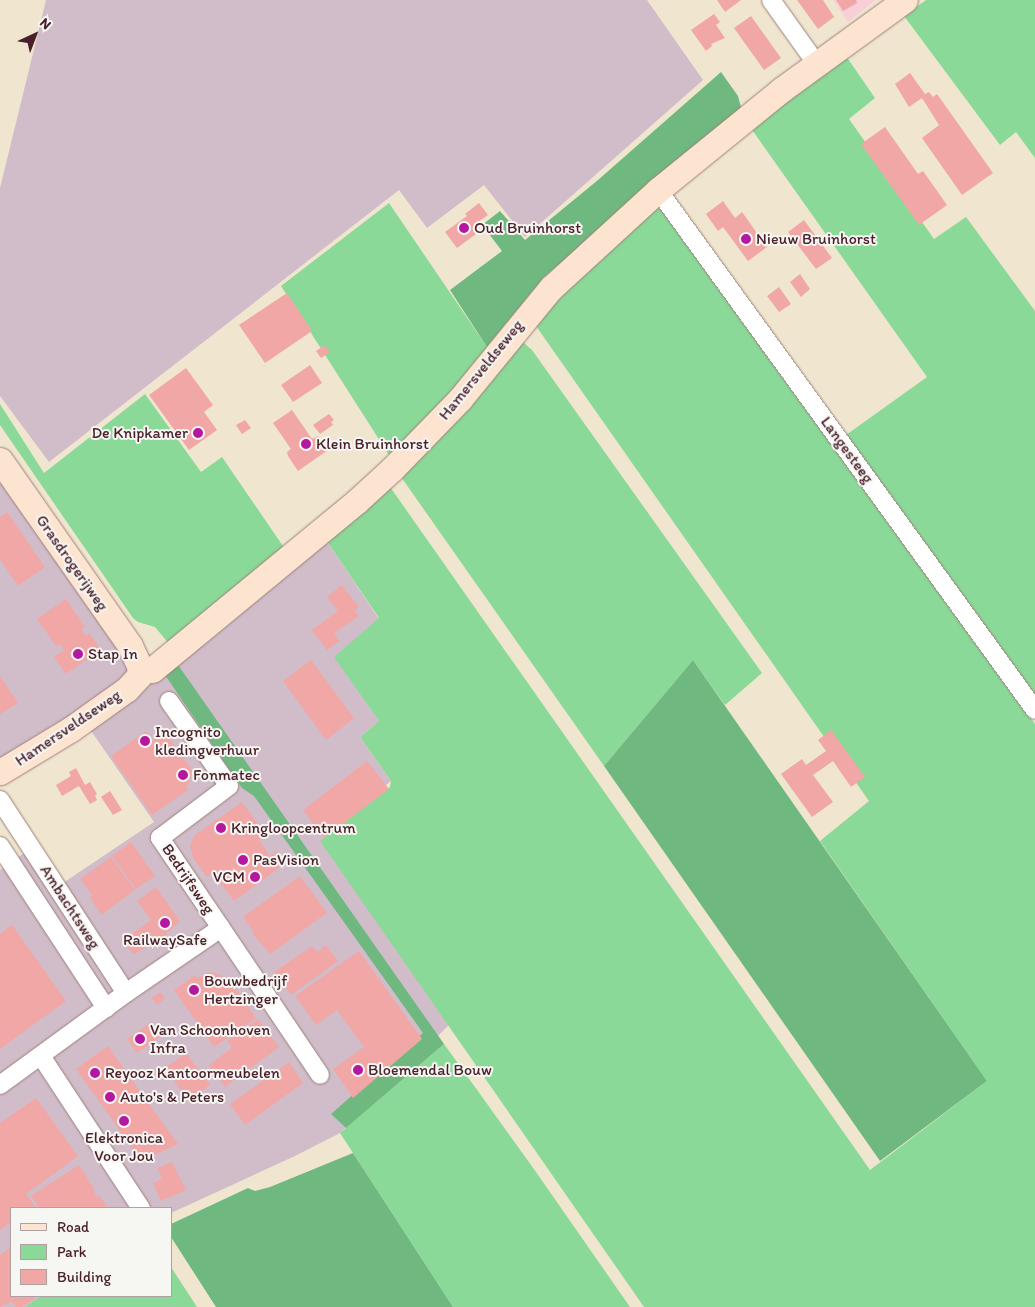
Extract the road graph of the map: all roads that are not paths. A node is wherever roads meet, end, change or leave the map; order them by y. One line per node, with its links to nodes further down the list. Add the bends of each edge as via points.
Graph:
1 (771, 0): 3 (street)
2 (905, 0): 3 (street, Hamersveldseweg)
3 (816, 63): 4 (street, Hamersveldseweg)
4 (658, 190): 6 (street, Hamersveldseweg, via 551,288 460,400 392,469 152,670); 8 (street, Langesteeg)
5 (0, 460): 6 (street, Grasdrogerijweg, via 130,646)
6 (140, 667): 9 (street, Hamersveldseweg, via 138,676 127,689 71,730)
7 (169, 702): 12 (street, Bedrijfsweg, via 229,786 160,838)
8 (1035, 710)
9 (0, 772)
10 (0, 800): 13 (street, Ambachtsweg)
11 (0, 846): 14 (street, Ambachtsweg)
12 (221, 928): 13 (street, Bedrijfsweg); 16 (street, Bedrijfsweg)
13 (126, 993): 14 (street)
14 (106, 1008): 15 (street)
15 (40, 1056): 17 (street); 18 (street)
16 (320, 1074)
17 (0, 1085)
18 (140, 1207)

